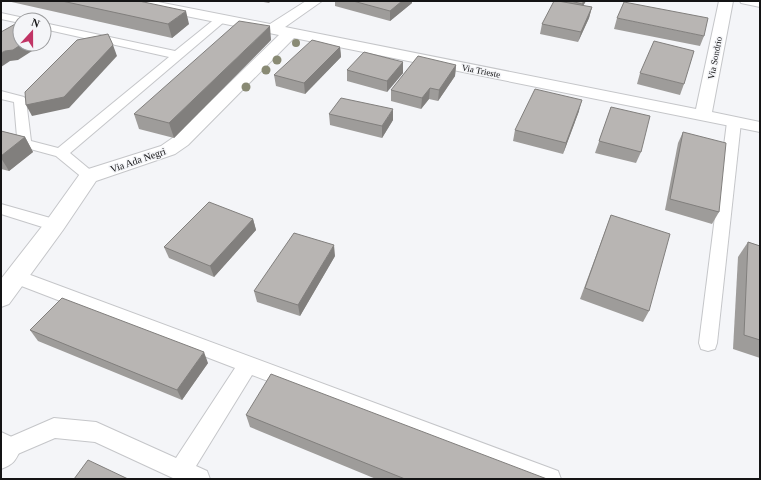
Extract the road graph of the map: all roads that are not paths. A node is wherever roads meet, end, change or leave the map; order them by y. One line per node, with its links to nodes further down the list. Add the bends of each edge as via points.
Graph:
1 (132, 1): 8 (street, Via Trieste)
2 (315, 1): 10 (street, Via Ada Negri)
3 (726, 1): 13 (street, Via Sondrio)
4 (745, 1): 5 (lane)
5 (760, 4)
6 (2, 17): 7 (lane)
7 (12, 19)
8 (220, 20): 10 (street, Via Trieste); 11 (lane)
9 (52, 28): 11 (lane)
10 (282, 31): 13 (street, Via Trieste); 19 (street, Via Ada Negri, via 181,141 168,150)
11 (176, 55): 18 (lane)
12 (1, 95): 17 (lane, via 20,100)
13 (703, 115): 14 (street, Via Trieste)
14 (734, 122): 15 (street, Via Trieste); 24 (lane)
15 (760, 127)
16 (1, 136): 17 (lane)
17 (24, 143): 18 (lane)
18 (61, 153): 19 (lane)
19 (89, 176): 21 (street)
20 (1, 208): 21 (lane)
21 (56, 225): 22 (street)
22 (17, 277): 23 (street); 25 (lane)
23 (1, 297)
24 (708, 344)
25 (248, 365): 27 (lane); 28 (lane)
26 (3, 450): 27 (lane, via 54,428 96,432)
27 (189, 476)
28 (550, 479)

